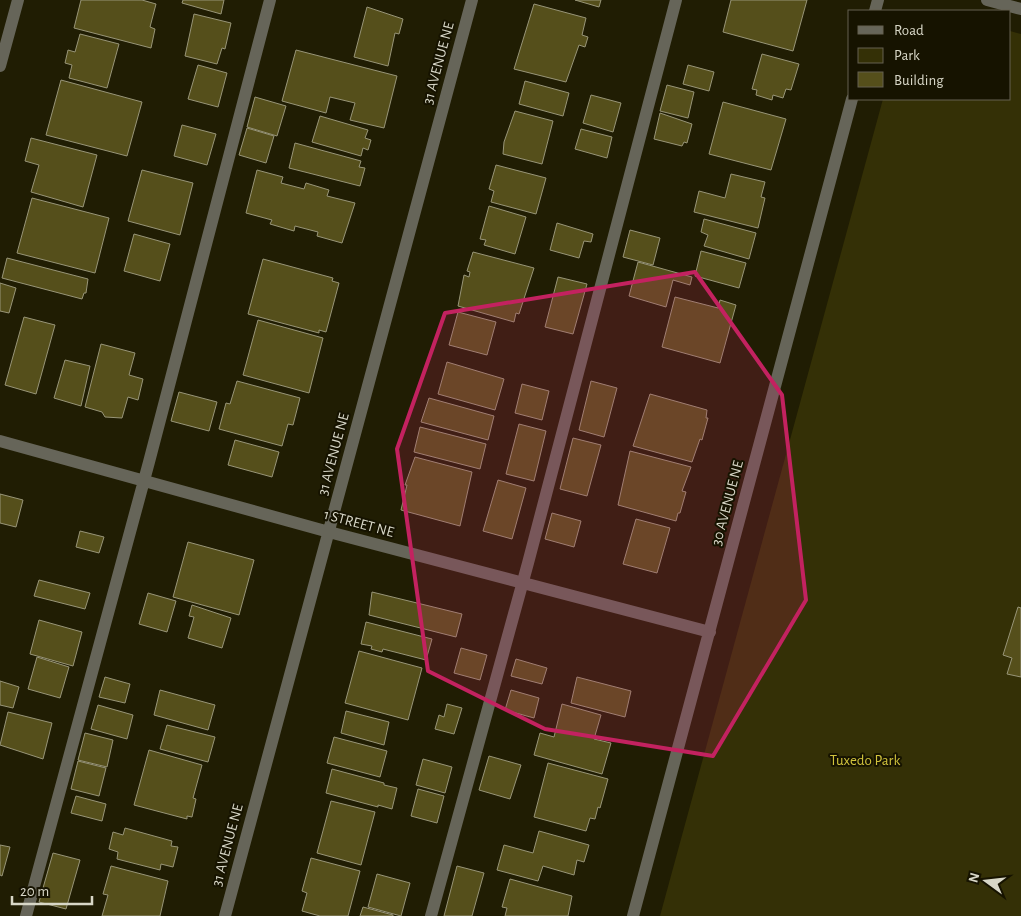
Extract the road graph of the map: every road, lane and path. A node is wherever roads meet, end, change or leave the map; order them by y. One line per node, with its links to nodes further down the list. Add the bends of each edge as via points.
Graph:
1 (18, 0): 7 (street)
2 (270, 0): 10 (street)
3 (472, 0): 11 (street, 31 AVENUE NE)
4 (676, 0): 12 (street)
5 (987, 0): 6 (street)
6 (1021, 9)
7 (0, 66)
8 (852, 100): 13 (street, 30 AVENUE NE)
9 (0, 442): 10 (street, 1 STREET NE)
10 (144, 480): 11 (street, 1 STREET NE); 14 (street)
11 (329, 532): 12 (street, 1 STREET NE); 15 (street, 31 AVENUE NE)
12 (523, 582): 13 (street, 1 STREET NE); 16 (street)
13 (710, 632): 17 (street, 30 AVENUE NE)
14 (26, 916)
15 (224, 916)
16 (431, 916)
17 (633, 916)

